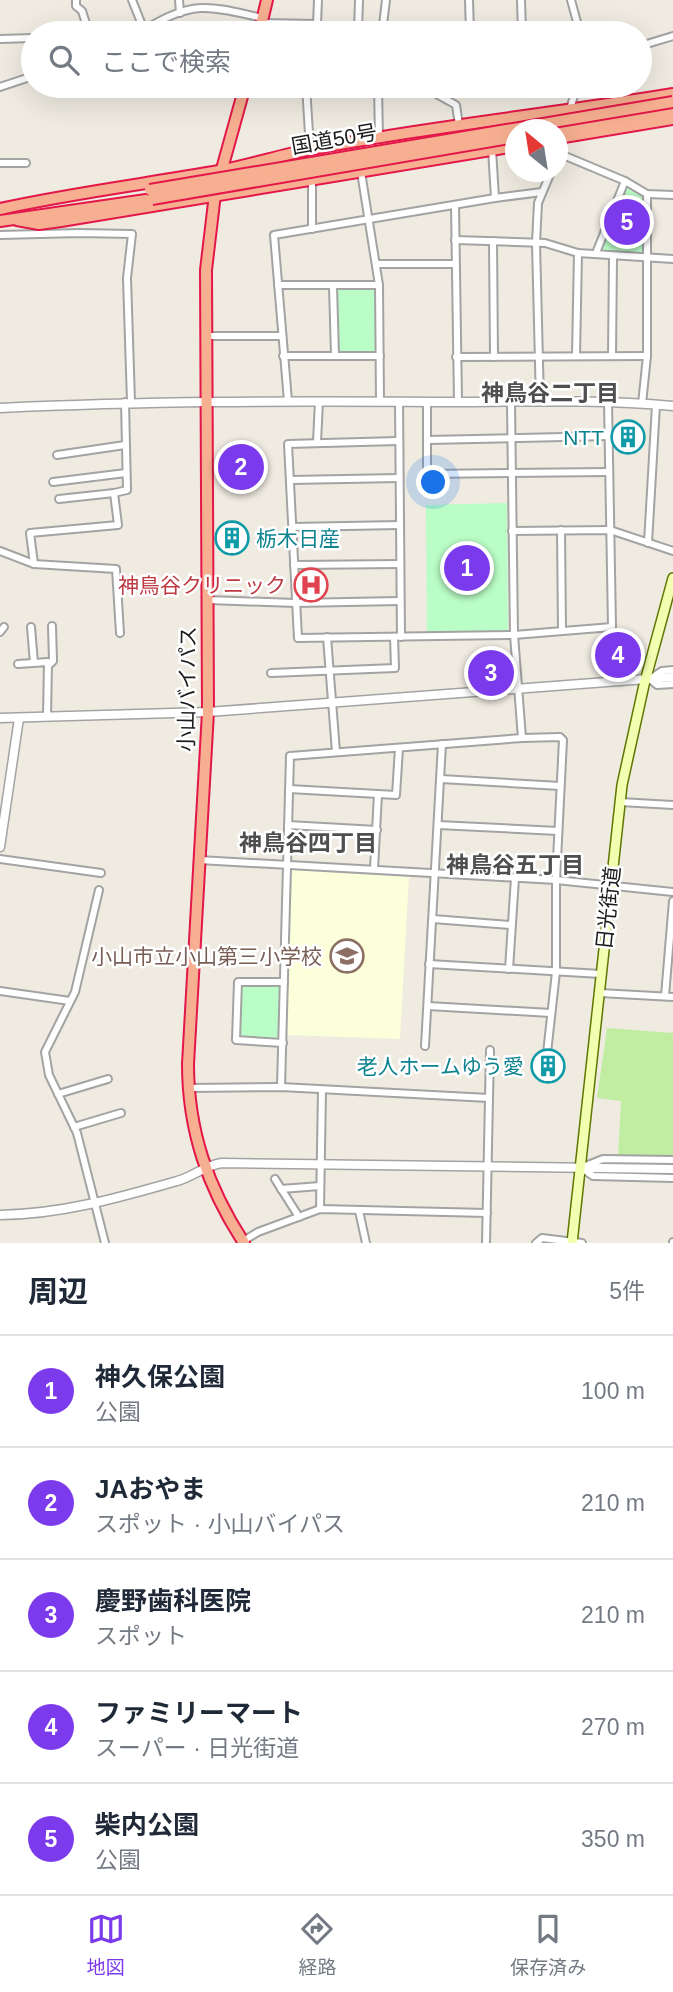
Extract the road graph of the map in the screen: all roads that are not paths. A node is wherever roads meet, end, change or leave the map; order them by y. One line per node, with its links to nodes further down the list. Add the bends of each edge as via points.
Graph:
1 (76, 0): 13 (street)
2 (132, 0): 14 (street)
3 (179, 0): 12 (street)
4 (267, 0): 17 (highway)
5 (318, 0): 18 (street)
6 (359, 0): 19 (street)
7 (386, 0): 20 (street)
8 (469, 0): 21 (street)
9 (522, 0): 22 (street)
10 (570, 0): 23 (street)
11 (204, 4): 12 (street); 16 (street)
12 (180, 13): 15 (street)
13 (85, 21)
14 (138, 21)
15 (164, 21)
16 (250, 21)
17 (262, 21)
18 (317, 21)
19 (358, 21)
20 (383, 21)
21 (470, 21)
22 (522, 21)
23 (576, 21)
24 (673, 36): 27 (street)
25 (0, 38): 26 (street)
26 (21, 38)
27 (652, 42)
28 (21, 80): 29 (street)
29 (0, 87)
30 (673, 94): 31 (highway)
31 (652, 97)
32 (242, 98): 53 (highway, 小山バイパス)
33 (307, 98): 48 (street)
34 (379, 98): 44 (street)
35 (443, 98): 42 (street, via 456,105)
36 (574, 98): 40 (street)
37 (649, 98): 40 (highway)
38 (673, 102): 59 (highway, 国道50号, bridge)
39 (673, 110): 43 (highway)
40 (570, 111): 42 (highway)
41 (673, 119): 45 (highway)
42 (459, 125): 44 (highway)
43 (568, 128)
44 (379, 138): 48 (highway)
45 (568, 138)
46 (505, 139): 59 (highway, 国道50号, bridge)
47 (505, 147): 49 (highway)
48 (310, 149): 53 (highway)
49 (492, 149): 54 (highway); 63 (street)
50 (568, 157): 56 (street)
51 (0, 163): 52 (street)
52 (26, 163)
53 (223, 170): 60 (highway, 小山バイパス); 65 (highway)
54 (361, 172): 55 (highway); 66 (street)
55 (312, 178): 60 (highway); 69 (street)
56 (625, 181): 61 (street); 75 (street)
57 (546, 182): 58 (street)
58 (542, 192): 63 (street); 73 (street)
59 (151, 194): 65 (highway, 国道50号); 67 (highway, 国道50号)
60 (215, 194): 67 (highway, via 39,224); 84 (highway, 小山バイパス, via 206,270)
61 (648, 194): 62 (street); 77 (street)
62 (673, 195)
63 (495, 198): 64 (street)
64 (454, 205): 66 (street); 71 (street)
65 (0, 210)
66 (369, 219): 69 (street); 79 (street)
67 (17, 220): 68 (highway, 国道50号)
68 (0, 221)
69 (312, 229): 81 (street, via 274,235)
70 (0, 235): 100 (street, via 132,234 127,278)
71 (455, 240): 72 (street); 80 (street)
72 (493, 241): 73 (street); 94 (street)
73 (536, 243): 74 (street); 91 (street)
74 (578, 253): 75 (street); 87 (street)
75 (596, 253): 76 (street)
76 (613, 257): 77 (street); 88 (street)
77 (647, 257): 78 (street); 92 (street)
78 (673, 259)
79 (376, 264): 80 (street); 82 (street)
80 (454, 264): 93 (street)
81 (278, 285): 83 (street); 85 (street)
82 (379, 285): 83 (street); 90 (street)
83 (333, 286): 86 (street)
84 (205, 336): 85 (street); 95 (highway, 小山バイパス)
85 (282, 336): 89 (street)
86 (335, 355): 89 (street); 90 (street)
87 (576, 355): 88 (street); 91 (street)
88 (612, 355): 92 (street)
89 (283, 356): 96 (street)
90 (380, 356): 98 (street)
91 (538, 356): 94 (street); 105 (street)
92 (647, 356): 106 (street)
93 (456, 357): 94 (street); 103 (street)
94 (494, 357)
95 (206, 401): 96 (street); 100 (street); 137 (highway, 小山バイパス)
96 (288, 401): 97 (street)
97 (319, 401): 98 (street); 114 (street)
98 (380, 401): 101 (street)
99 (608, 401): 105 (street); 106 (street); 110 (street)
100 (128, 402): 109 (street); 115 (street)
101 (399, 402): 102 (street); 113 (street)
102 (427, 402): 103 (street); 112 (street)
103 (458, 402): 104 (street)
104 (511, 402): 105 (street); 111 (street)
105 (540, 402)
106 (642, 404): 107 (street)
107 (656, 405): 108 (street); 130 (street)
108 (673, 406)
109 (0, 408)
110 (608, 436): 111 (street); 117 (street)
111 (510, 439): 112 (street); 119 (street)
112 (427, 440): 119 (street, via 427,474)
113 (398, 441): 114 (street); 120 (street)
114 (317, 442): 121 (street, via 288,444)
115 (125, 445): 116 (street); 118 (street)
116 (57, 455)
117 (608, 472): 119 (street); 128 (street)
118 (126, 473): 122 (street); 123 (street, via 127,491)
119 (511, 474): 129 (street)
120 (399, 478): 121 (street); 125 (street)
121 (290, 480): 126 (street)
122 (53, 482)
123 (114, 493): 124 (street); 133 (street, via 118,525 30,533)
124 (60, 499)
125 (400, 525): 126 (street); 134 (street)
126 (292, 527): 135 (street)
127 (561, 530): 128 (street); 129 (street); 142 (street)
128 (610, 530): 130 (street); 142 (street, via 612,627)
129 (512, 531): 144 (street)
130 (648, 543): 132 (street)
131 (0, 551): 133 (street)
132 (673, 551)
133 (34, 564): 143 (street, via 116,569)
134 (400, 564): 135 (street); 138 (street)
135 (294, 565): 139 (street)
136 (673, 578): 154 (main road, 日光街道)
137 (208, 600): 139 (street); 158 (highway, 小山バイパス)
138 (400, 601): 139 (street); 146 (street)
139 (295, 603): 145 (street, via 298,638)
140 (52, 626): 149 (street, via 53,662)
141 (31, 627): 147 (street)
142 (562, 631): 144 (street)
143 (120, 633)
144 (514, 635): 146 (street); 156 (street)
145 (327, 637): 146 (street); 150 (street)
146 (398, 637): 150 (street, via 394,668)
147 (34, 663): 148 (street); 149 (street)
148 (18, 664)
149 (49, 665): 159 (street)
150 (329, 670): 152 (street); 157 (street)
151 (673, 670): 154 (street)
152 (271, 673)
153 (673, 677): 154 (street)
154 (648, 679): 155 (street, via 657,685); 156 (street); 170 (main road, 日光街道)
155 (673, 684)
156 (518, 689): 157 (street); 162 (street)
157 (332, 704): 158 (street); 165 (street)
158 (208, 712): 159 (street); 178 (highway, 小山バイパス)
159 (47, 717): 161 (street)
160 (0, 718): 161 (street)
161 (19, 718): 176 (street)
162 (522, 738): 163 (street); 167 (street, via 563,740)
163 (442, 744): 164 (street); 166 (street)
164 (399, 748): 165 (street); 169 (street, via 396,796)
165 (335, 752): 168 (street, via 290,756)
166 (440, 779): 167 (street); 173 (street)
167 (560, 786): 175 (street)
168 (289, 789): 169 (street); 172 (street)
169 (378, 794): 174 (street)
170 (620, 802): 171 (street); 185 (main road, 日光街道)
171 (673, 805)
172 (288, 825): 174 (street); 179 (street)
173 (438, 825): 175 (street); 181 (street)
174 (377, 830): 180 (street)
175 (558, 831): 184 (street)
176 (0, 846)
177 (0, 859): 182 (street)
178 (199, 860): 179 (street); 209 (highway, 小山バイパス)
179 (287, 865): 180 (street); 195 (street)
180 (374, 869): 181 (street)
181 (435, 872): 183 (street); 189 (street)
182 (101, 873)
183 (515, 878): 184 (street); 190 (street)
184 (556, 880): 185 (street); 193 (street)
185 (610, 886): 187 (street); 194 (main road, 日光街道)
186 (99, 890): 200 (street)
187 (673, 892)
188 (673, 901): 198 (street)
189 (433, 919): 190 (street); 191 (street)
190 (511, 925): 192 (street)
191 (429, 964): 192 (street); 201 (street)
192 (509, 969): 193 (street)
193 (556, 972): 194 (street); 202 (street)
194 (601, 974): 197 (main road, 日光街道)
195 (284, 982): 203 (street); 203 (street, via 237,982 236,1040)
196 (0, 991): 200 (street)
197 (600, 993): 198 (street); 218 (main road, 日光街道)
198 (665, 996): 199 (street)
199 (673, 997)
200 (70, 1001): 211 (street, via 45,1052)
201 (428, 1006): 202 (street); 204 (street)
202 (551, 1013): 206 (street)
203 (283, 1043): 208 (street)
204 (425, 1046)
205 (490, 1050): 212 (street)
206 (547, 1053)
207 (108, 1079): 211 (street)
208 (281, 1087): 209 (street); 210 (street)
209 (188, 1088): 219 (highway, 小山バイパス)
210 (321, 1090): 212 (street); 216 (street)
211 (58, 1094): 214 (street)
212 (489, 1098): 217 (street)
213 (121, 1114): 214 (street)
214 (74, 1127): 225 (street)
215 (673, 1160): 218 (street, via 603,1159)
216 (320, 1163): 217 (street); 219 (street, via 222,1163); 223 (street)
217 (489, 1166): 218 (street); 228 (street)
218 (582, 1167): 220 (street); 221 (street, via 593,1176); 236 (main road, 日光街道)
219 (204, 1168): 225 (street, via 187,1179); 231 (highway, 小山バイパス)
220 (673, 1169)
221 (673, 1178)
222 (275, 1179): 224 (street)
223 (320, 1186): 224 (street); 226 (street)
224 (281, 1189): 230 (street)
225 (94, 1204): 229 (street, via 41,1214); 232 (street)
226 (320, 1209): 227 (street); 230 (street)
227 (359, 1211): 228 (street); 233 (street)
228 (486, 1213): 234 (street)
229 (0, 1215)
230 (299, 1217): 231 (street)
231 (243, 1242)
232 (105, 1243)
233 (366, 1243)
234 (486, 1243)
235 (536, 1243): 236 (street, via 542,1238)
236 (576, 1243)

